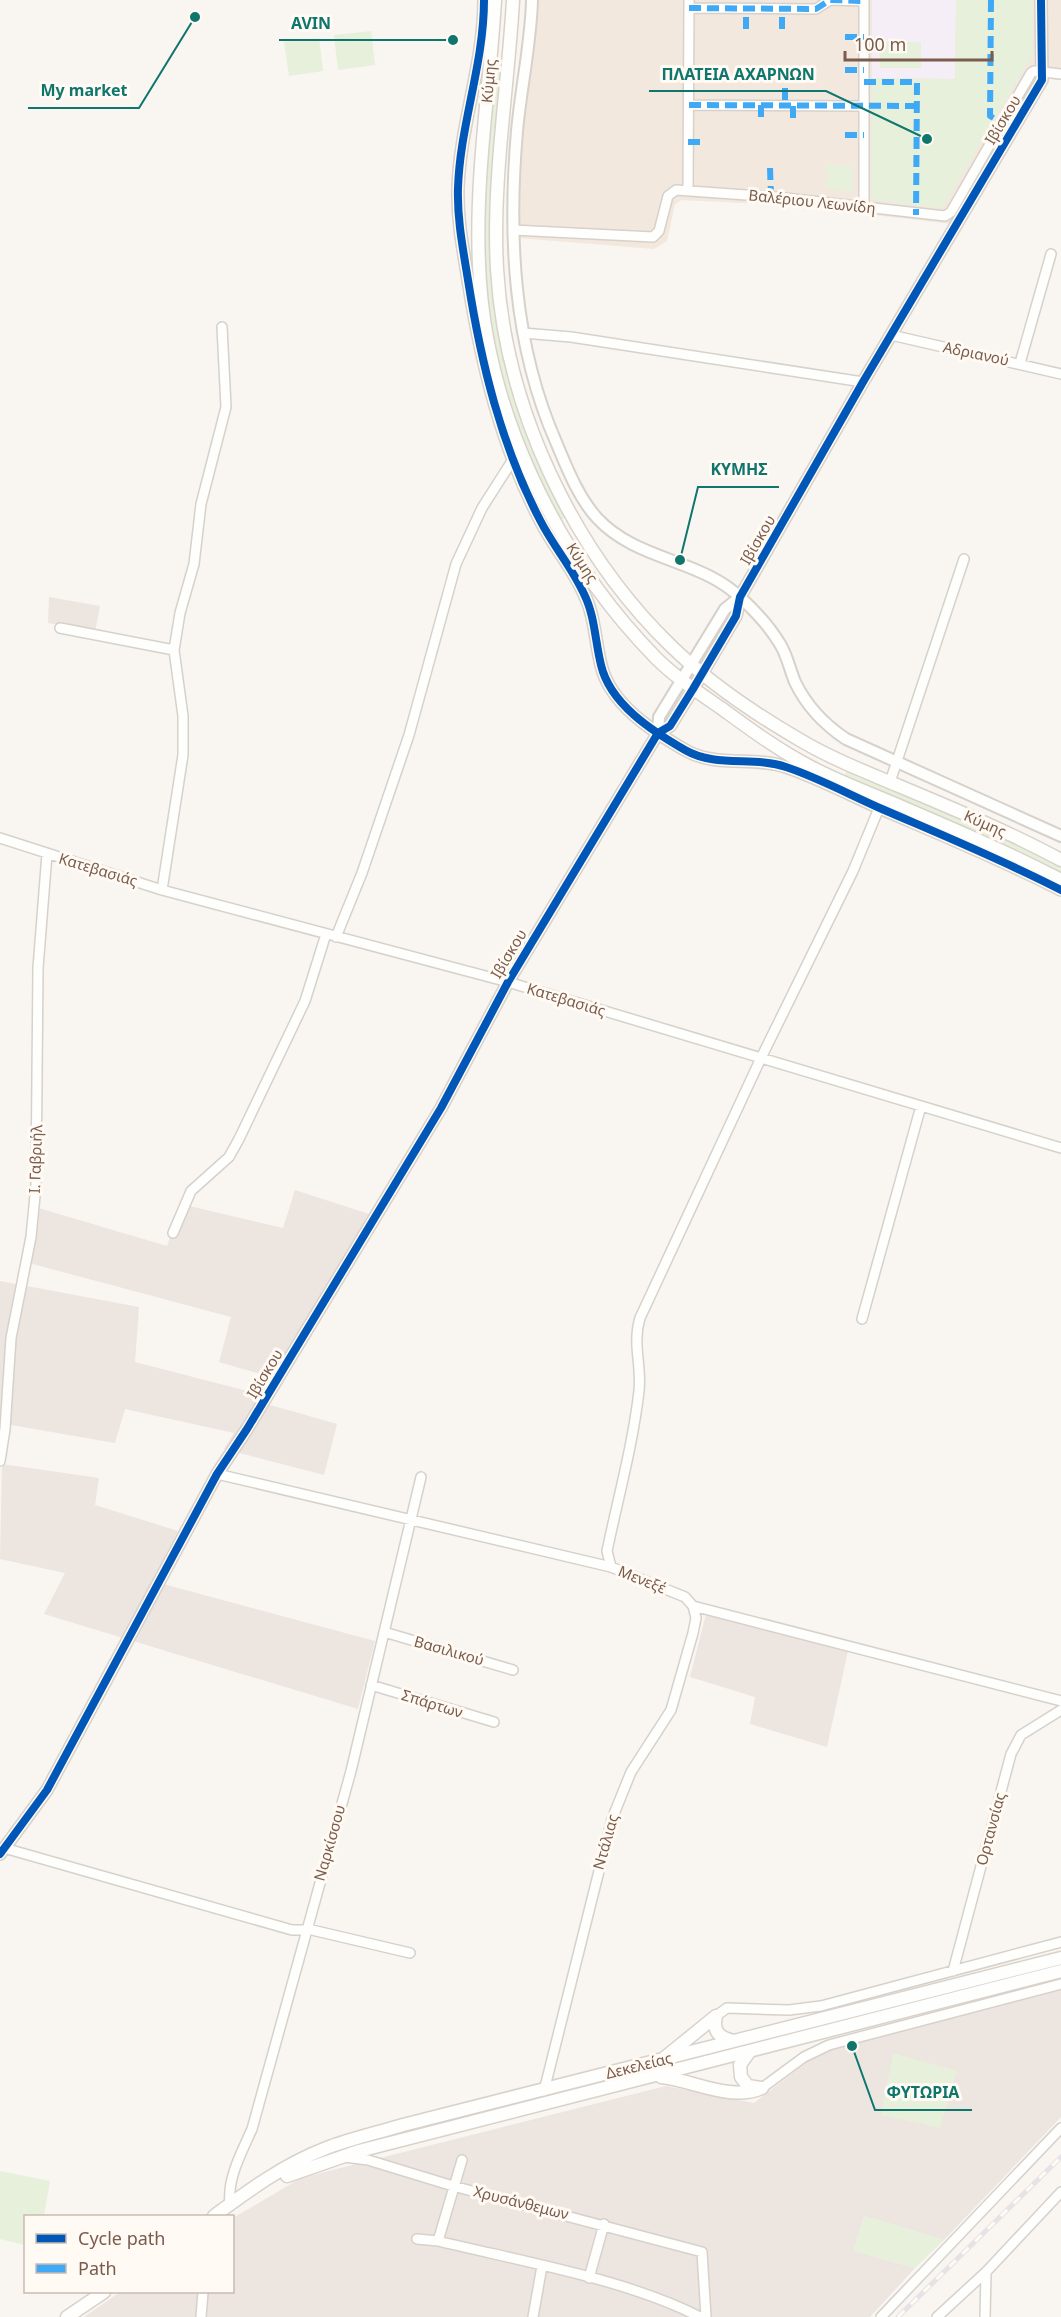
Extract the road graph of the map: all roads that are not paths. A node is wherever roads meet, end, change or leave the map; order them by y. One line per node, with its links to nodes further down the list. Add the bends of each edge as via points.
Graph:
1 (484, 0): 22 (street, via 478,71 461,155 458,215 474,319)
2 (495, 0): 28 (main road, Κύμης, via 480,195 479,266 488,335 503,401 538,490 574,553 637,637)
3 (513, 0): 27 (main road, Κύμης, via 498,194 497,267 521,395 554,481 588,541 642,614)
4 (532, 0): 14 (street, via 517,133)
5 (864, 0): 7 (street, via 830,0 816,9); 11 (street)
6 (1041, 0): 8 (street)
7 (689, 4): 10 (street)
8 (1042, 71): 9 (street); 13 (street, Βαλέριου Λεωνίδη, via 1031,73 948,214 937,218); 18 (street, Ιβίσκου, via 1042,80)
9 (1061, 74)
10 (689, 105): 11 (street); 12 (street)
11 (864, 106): 13 (street)
12 (688, 190): 13 (street, Βαλέριου Λεωνίδη); 14 (street, via 676,190 668,196 660,231 649,238)
13 (864, 207)
14 (513, 230): 17 (street)
15 (1051, 254): 19 (street)
16 (222, 327): 26 (street, via 226,406 201,504 194,564)
17 (523, 333): 21 (street); 24 (street, via 545,418 566,465 597,517 633,546 700,571)
18 (891, 335): 19 (street, Αδριανού); 21 (street, Ιβίσκου)
19 (1020, 363): 20 (street, Αδριανού)
20 (1061, 374)
21 (863, 382): 24 (street, Ιβίσκου)
22 (512, 461): 30 (street, via 541,523 573,570 586,598 607,685); 42 (street, via 482,508 456,564 409,735)
23 (964, 559): 31 (street)
24 (740, 597): 27 (street, Ιβίσκου, via 725,609); 31 (street, via 781,646 797,686 821,718 846,739)
25 (60, 628): 26 (street)
26 (174, 650): 39 (street, via 183,716 183,755)
27 (697, 669): 28 (street, Ιβίσκου); 29 (street, Ιβίσκου); 32 (main road, Κύμης, via 798,739)
28 (681, 681): 29 (main road, Κύμης); 30 (street, Ιβίσκου, via 659,717)
29 (693, 689): 30 (street, Ιβίσκου, via 670,726); 38 (main road, Κύμης, via 811,767)
30 (658, 734): 33 (street, via 698,757 782,766); 43 (street, Ιβίσκου)
31 (897, 764): 32 (street); 34 (street)
32 (890, 782): 37 (main road, Κύμης)
33 (879, 808): 40 (street); 44 (street, via 853,871)
34 (1061, 836)
35 (0, 838): 36 (street, Κατεβασιάς)
36 (47, 854): 39 (street, Κατεβασιάς); 49 (street, Ι. Γαβριήλ, via 38,968 36,1185 31,1237 10,1338)
37 (1061, 860)
38 (1061, 880)
39 (162, 890): 41 (street, Κατεβασιάς)
40 (1061, 890)
41 (326, 934): 42 (street, Κατεβασιάς); 47 (street, via 305,1001 239,1139 229,1157 191,1191)
42 (336, 937): 43 (street, Κατεβασιάς)
43 (508, 982): 44 (street, Κατεβασιάς); 50 (street, Ιβίσκου, via 441,1108)
44 (761, 1058): 45 (street, Κατεβασιάς); 53 (street, via 640,1318 635,1346 640,1364 639,1392 607,1551)
45 (921, 1106): 46 (street, Κατεβασιάς); 48 (street)
46 (1061, 1148)
47 (173, 1233)
48 (862, 1319)
49 (0, 1461)
50 (217, 1474): 52 (street, Μενεξέ); 61 (street, Ιβίσκου, via 47,1790)
51 (421, 1477): 52 (street, Ναρκίσσου)
52 (411, 1522): 53 (street, Μενεξέ); 55 (street, Ναρκίσσου)
53 (611, 1567): 54 (street, Μενεξέ, via 685,1597)
54 (693, 1606): 58 (street, Μενεξέ); 75 (street, Ντάλιας, via 693,1633 671,1710 631,1772 612,1819)
55 (384, 1632): 56 (street, Βασιλικού); 57 (street, Ναρκίσσου)
56 (513, 1670)
57 (371, 1685): 60 (street, Σπάρτων); 62 (street, Ναρκίσσου)
58 (1061, 1701)
59 (1061, 1710): 66 (street, Ορτανσίας, via 1021,1735 1011,1754)
60 (494, 1722)
61 (2, 1851): 62 (street, via 292,1930)
62 (306, 1930): 64 (street); 81 (street, Ναρκίσσου, via 252,2129 231,2178)
63 (1061, 1942): 66 (street)
64 (410, 1953)
65 (1061, 1958): 70 (main road, Δεκελείας)
66 (953, 1971): 69 (street, via 805,2009 728,2008)
67 (1061, 1971): 71 (main road, Δεκελείας)
68 (1061, 1984): 74 (street, via 829,2045 804,2057)
69 (716, 2016): 70 (main road, via 716,2033); 72 (main road)
70 (736, 2042): 72 (main road, Δεκελείας)
71 (749, 2052): 73 (main road, Δεκελείας); 74 (main road, via 740,2065 741,2078 748,2086)
72 (660, 2061): 75 (main road, Δεκελείας)
73 (654, 2076): 74 (main road, via 725,2091 749,2093); 77 (main road, Δεκελείας)
74 (762, 2088)
75 (544, 2091): 81 (main road, Δεκελείας, via 323,2149 245,2192)
76 (1061, 2128): 96 (street)
77 (338, 2157): 79 (street, Χρυσάνθεμων, via 368,2160); 81 (main road, Δεκελείας, via 298,2170)
78 (462, 2160): 79 (street)
79 (453, 2186): 83 (street, Χρυσάνθεμων); 85 (street)
80 (1061, 2192): 87 (street)
81 (230, 2205): 82 (main road, Δεκελείας)
82 (217, 2215)
83 (604, 2224): 88 (street); 95 (street, Χρυσάνθεμων, via 702,2252)
84 (417, 2239): 85 (street)
85 (438, 2241): 86 (street)
86 (542, 2266): 88 (street); 93 (street)
87 (986, 2272): 97 (street); 98 (street)
88 (589, 2278): 94 (street, via 676,2305)
89 (103, 2293): 91 (main road)
90 (203, 2293): 92 (street)
91 (67, 2317)
92 (201, 2317)
93 (533, 2317)
94 (700, 2317)
95 (706, 2317)
96 (881, 2317)
97 (937, 2317)
98 (985, 2317)

